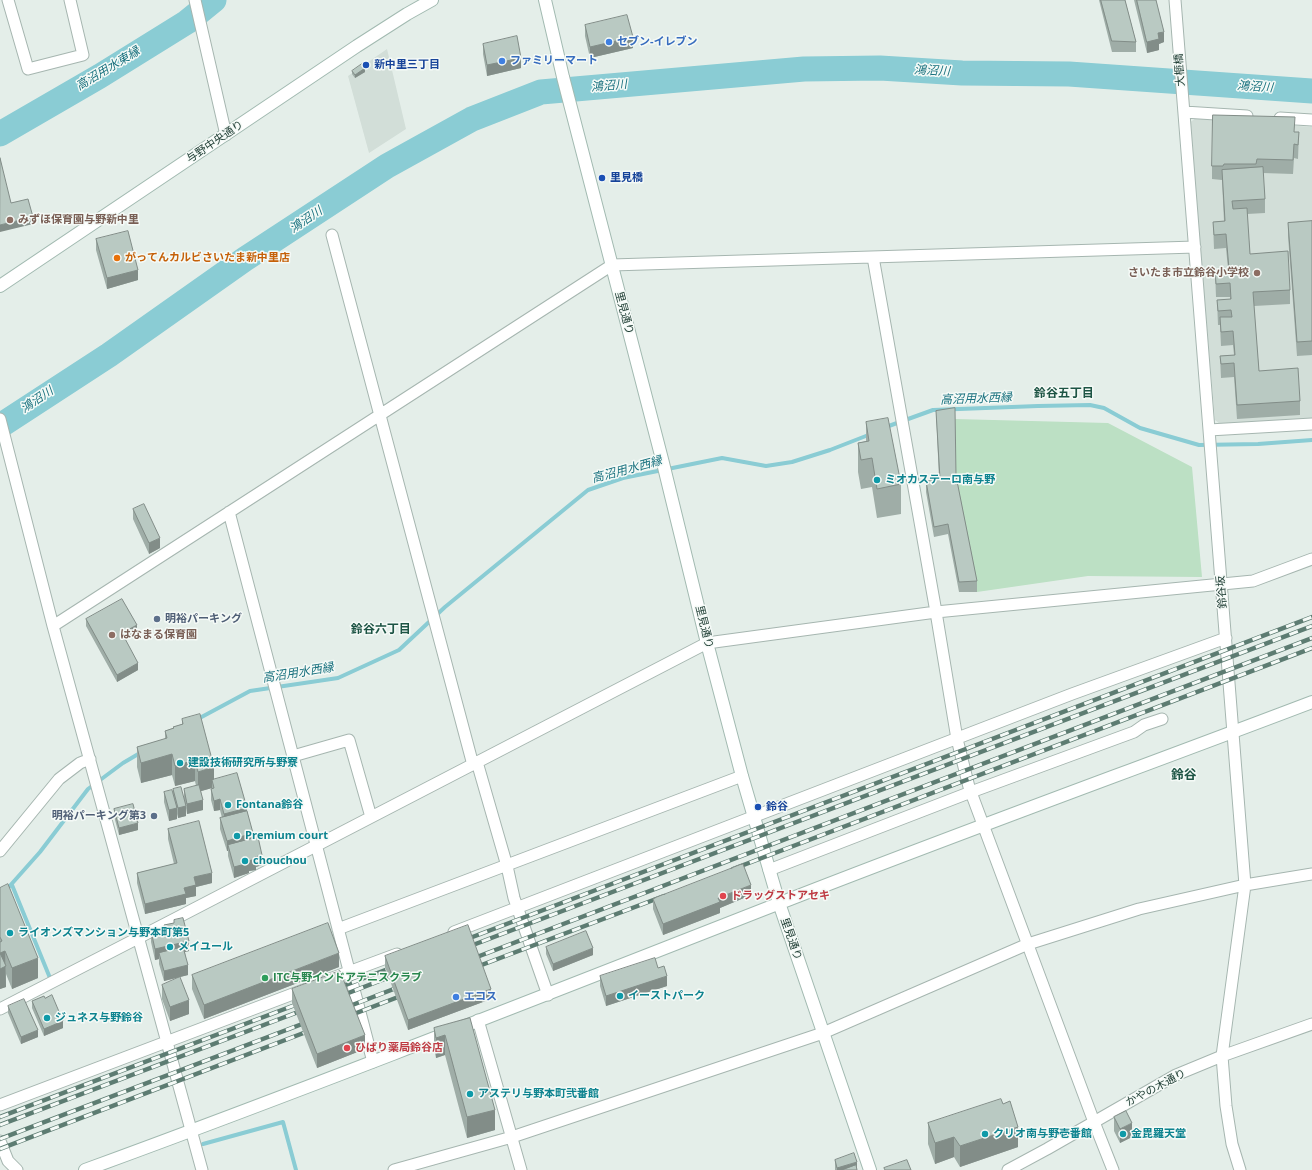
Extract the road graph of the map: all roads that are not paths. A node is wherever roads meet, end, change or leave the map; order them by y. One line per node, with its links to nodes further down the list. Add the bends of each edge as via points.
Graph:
1 (8, 0): 2 (street, via 28,70 84,55)
2 (70, 0)
3 (432, 0): 9 (street, 与野中央通り, via 363,42)
4 (545, 0): 13 (street, 里見通り)
5 (1175, 0): 7 (street, 大榧橋)
6 (195, 4): 9 (street)
7 (1184, 111): 8 (street); 11 (street, 大榧橋)
8 (1312, 120)
9 (226, 135): 14 (street, 与野中央通り)
10 (332, 235): 15 (street)
11 (1195, 247): 12 (street); 18 (street, 鈴谷坂)
12 (873, 257): 13 (street); 22 (street)
13 (612, 265): 15 (street); 25 (street, 里見通り)
14 (0, 286)
15 (380, 414): 19 (street); 32 (street, via 436,628)
16 (0, 419): 23 (street)
17 (1312, 424): 18 (street)
18 (1210, 435): 21 (street, 鈴谷坂)
19 (229, 512): 23 (street); 30 (street)
20 (1312, 559): 21 (street, via 1253,581)
21 (1221, 584): 22 (street); 24 (street, 鈴谷坂)
22 (936, 612): 25 (street); 29 (street)
23 (54, 626): 31 (street)
24 (1226, 638): 28 (street, 鈴谷坂); 29 (street)
25 (707, 643): 32 (street); 33 (street, 里見通り)
26 (1312, 702): 28 (street)
27 (1162, 719): 34 (street, via 1144,725 1134,732)
28 (1233, 732): 37 (street); 43 (street, 鈴谷坂)
29 (957, 739): 34 (street); 36 (street)
30 (293, 756): 35 (street, via 349,740); 38 (street)
31 (90, 759): 39 (street, via 80,762 59,779); 48 (street)
32 (475, 764): 35 (street); 40 (street)
33 (742, 776): 36 (street, 里見通り); 40 (street)
34 (971, 792): 37 (street); 41 (street)
35 (372, 817): 38 (street)
36 (754, 817): 41 (street, 里見通り); 45 (street)
37 (984, 826): 44 (street); 49 (street)
38 (316, 846): 46 (street); 48 (street)
39 (0, 851)
40 (507, 866): 45 (street); 46 (street)
41 (769, 870): 44 (street, 里見通り)
42 (1312, 874): 43 (street)
43 (1246, 885): 49 (street, via 1139,909); 58 (street, 鈴谷坂)
44 (779, 903): 52 (street); 56 (street, 里見通り)
45 (517, 908): 47 (street); 52 (street)
46 (338, 929): 51 (street)
47 (444, 936)
48 (138, 938): 53 (street); 57 (street)
49 (1028, 944): 56 (street); 61 (street)
50 (408, 950): 51 (street)
51 (349, 972): 57 (street); 59 (street)
52 (548, 995): 54 (street)
53 (0, 1008)
54 (478, 1020): 59 (street); 63 (street)
55 (1312, 1024): 58 (street, かやの木通り)
56 (823, 1033): 63 (street); 70 (street, 里見通り)
57 (167, 1042): 60 (street); 62 (street)
58 (1222, 1056): 61 (street, かやの木通り, via 1176,1075); 73 (street, 鈴谷坂, via 1232,1144)
59 (373, 1062): 62 (street)
60 (0, 1105)
61 (1094, 1122): 71 (street, かやの木通り); 72 (street)
62 (192, 1131): 66 (street); 67 (street)
63 (512, 1137): 68 (street); 69 (street)
64 (0, 1142): 65 (street, via 8,1161)
65 (17, 1170)
66 (85, 1170)
67 (202, 1170)
68 (394, 1170)
69 (521, 1170)
70 (870, 1170)
71 (1008, 1170)
72 (1113, 1170)
73 (1240, 1170)

